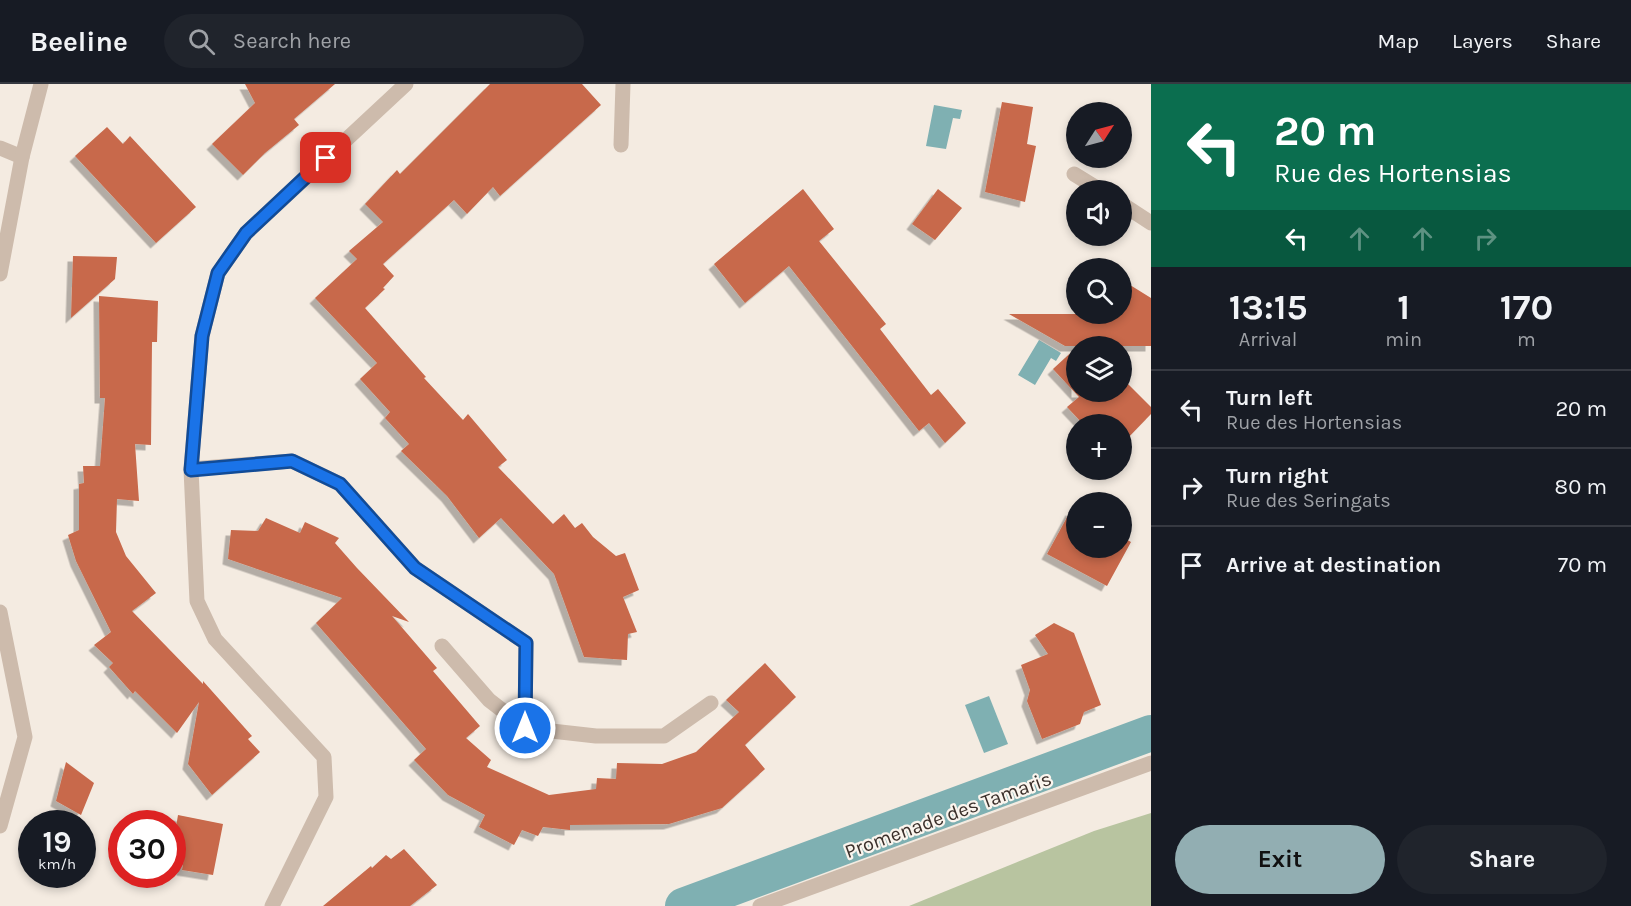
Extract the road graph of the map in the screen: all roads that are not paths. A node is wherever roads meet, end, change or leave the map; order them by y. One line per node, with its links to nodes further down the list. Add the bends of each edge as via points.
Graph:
1 (41, 84): 6 (street)
2 (406, 84): 12 (street, via 246,233 218,273 202,336)
3 (623, 84): 4 (street)
4 (621, 145)
5 (0, 148): 6 (street)
6 (22, 157): 11 (street)
7 (1074, 174): 8 (street)
8 (1084, 180)
9 (1132, 211): 10 (street)
10 (1151, 223)
11 (0, 274)
12 (191, 470): 16 (street, via 292,461 340,484 415,568 526,643); 19 (street, via 197,601 201,610 215,639 324,757 326,797)
13 (0, 612): 18 (street, via 25,737)
14 (442, 646): 16 (street, via 489,700)
15 (711, 703): 16 (street, via 664,736 596,736)
16 (525, 728)
17 (1151, 763): 20 (street, Promenade des Tamaris)
18 (0, 826)
19 (272, 906)
20 (760, 906)

